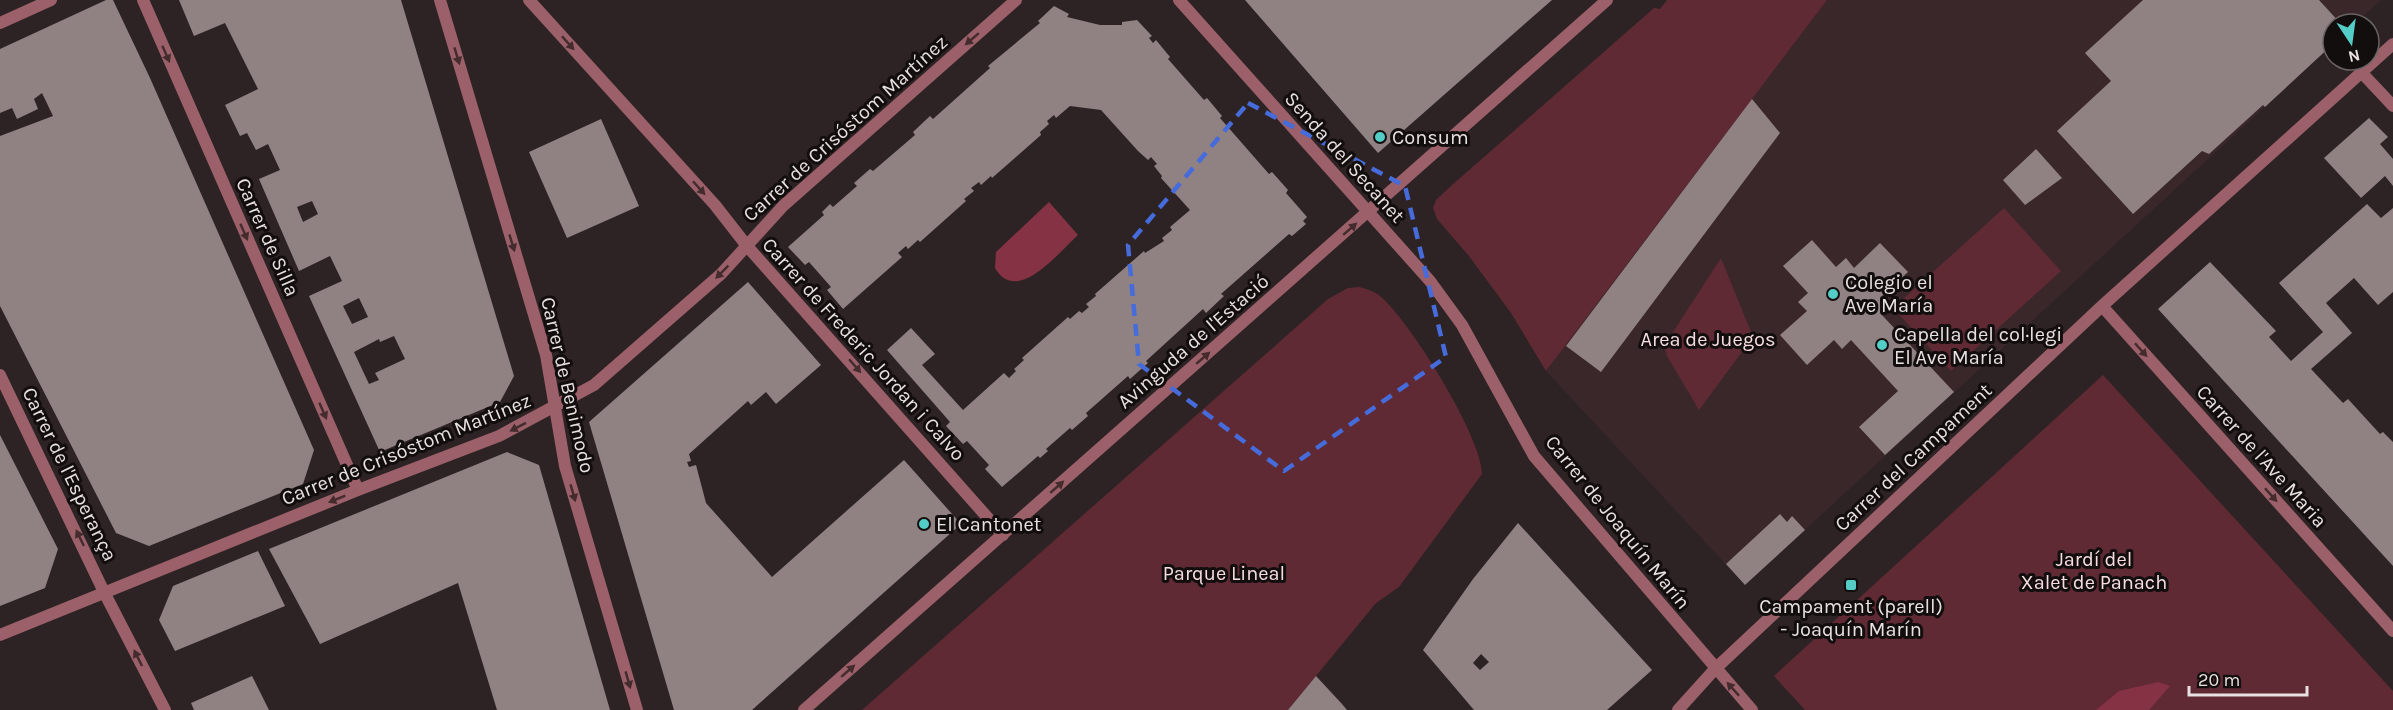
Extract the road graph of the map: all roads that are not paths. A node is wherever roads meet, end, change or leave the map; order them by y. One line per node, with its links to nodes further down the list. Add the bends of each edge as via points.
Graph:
1 (51, 0): 8 (street)
2 (143, 0): 18 (street, Carrer de Silla, one-way to 18)
3 (440, 0): 17 (street, Carrer de Benimodo, one-way to 17, via 546,355)
4 (529, 0): 13 (street, Carrer de Frederic Jordan i Calvo, one-way to 13)
5 (1016, 0): 13 (street, Carrer de Crisóstom Martínez, one-way to 13, via 783,206)
6 (1179, 0): 12 (street, Senda del Secanet)
7 (1607, 0): 12 (street, Avinguda de l'Estació)
8 (0, 23)
9 (2393, 44): 10 (street, Carrer del Campament)
10 (2362, 73): 11 (street); 14 (street, Carrer del Campament)
11 (2393, 106)
12 (1368, 213): 15 (street, Senda del Secanet, via 1430,281); 19 (street, Avinguda de l'Estació, one-way to 12)
13 (747, 246): 17 (street, Carrer de Crisóstom Martínez, one-way to 17, via 721,274 594,385); 19 (street, Carrer de Frederic Jordan i Calvo, one-way to 19)
14 (2102, 306): 21 (street, Carrer de l'Ave Maria, one-way to 21); 23 (street, Carrer del Campament)
15 (1474, 345): 23 (street, Carrer de Joaquín Marín, via 1534,456)
16 (0, 375): 20 (street, Carrer de l'Esperança, one-way to 16)
17 (554, 409): 18 (street, Carrer de Crisóstom Martínez, one-way to 18, via 499,436); 25 (street, Carrer de Benimodo, one-way to 25, via 565,466)
18 (358, 490): 20 (street, Carrer de Crisóstom Martínez, one-way to 20)
19 (1003, 535): 26 (street, Avinguda de l'Estació, one-way to 19)
20 (104, 591): 22 (street, Carrer de Crisóstom Martínez); 24 (street, Carrer de l'Esperança, one-way to 20)
21 (2393, 631)
22 (0, 635)
23 (1714, 669): 27 (street, Carrer del Campament); 28 (street, Carrer de Joaquín Marín, one-way to 23)
24 (165, 710)
25 (637, 710)
26 (804, 710)
27 (1678, 710)
28 (1752, 710)

